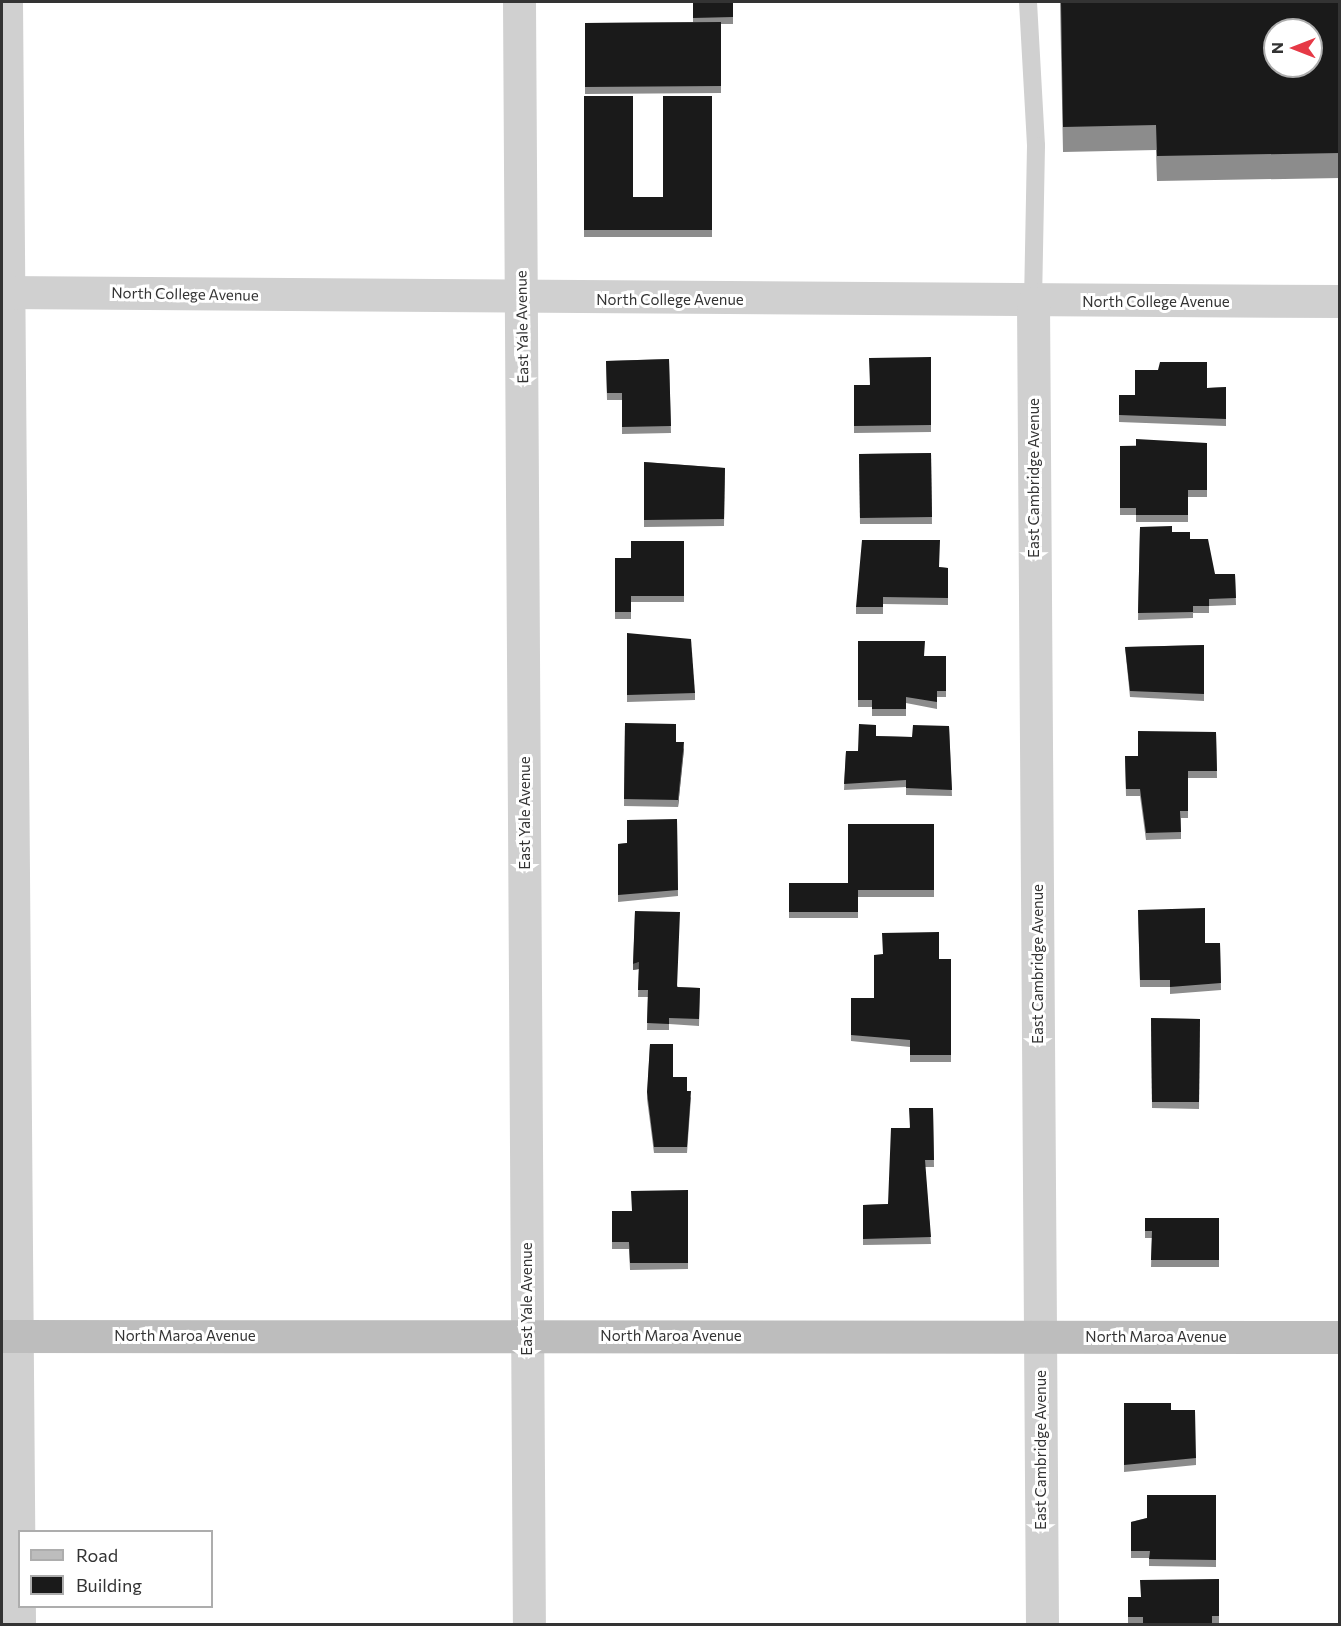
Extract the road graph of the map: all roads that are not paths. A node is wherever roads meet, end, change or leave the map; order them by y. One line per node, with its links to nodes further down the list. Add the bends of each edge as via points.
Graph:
1 (6, 2): 4 (street)
2 (519, 2): 5 (street, East Yale Avenue)
3 (1028, 2): 7 (lane, via 1035,146)
4 (7, 292): 5 (street, North College Avenue); 9 (street)
5 (522, 299): 7 (street, North College Avenue); 8 (street, East Yale Avenue)
6 (1340, 301): 7 (street, North College Avenue)
7 (1033, 303): 11 (street, East Cambridge Avenue)
8 (527, 1335): 9 (main road, North Maroa Avenue); 11 (main road, North Maroa Avenue); 15 (street, East Yale Avenue)
9 (8, 1336): 12 (street)
10 (1340, 1337): 11 (main road, North Maroa Avenue)
11 (1041, 1338): 16 (street, East Cambridge Avenue)
12 (18, 1598)
13 (18, 1608): 14 (street)
14 (19, 1624)
15 (529, 1624)
16 (1042, 1624)

